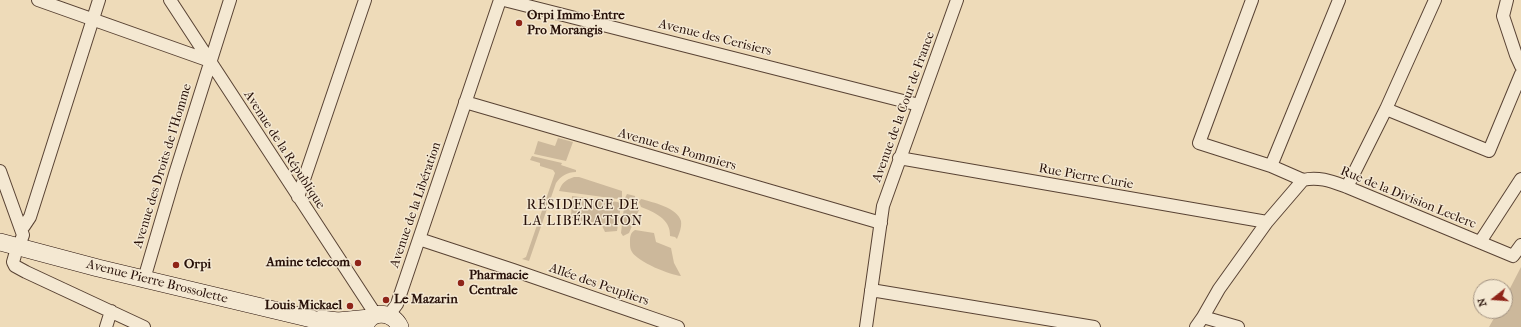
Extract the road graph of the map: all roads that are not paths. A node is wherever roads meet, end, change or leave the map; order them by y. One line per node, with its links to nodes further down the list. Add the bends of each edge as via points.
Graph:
1 (38, 0): 13 (street)
2 (99, 0): 13 (street)
3 (170, 0): 15 (street, Avenue de la République)
4 (230, 0): 15 (street, Avenue des Droits de l'Homme)
5 (365, 0): 26 (street)
6 (500, 0): 17 (street, Avenue de la Libération)
7 (504, 0): 18 (street, Avenue des Cerisiers)
8 (956, 0): 18 (street, Avenue de la Cour de France)
9 (1252, 0): 21 (street, via 1199,143)
10 (1339, 0): 21 (street)
11 (1435, 0): 19 (street)
12 (1508, 0): 14 (street, via 1502,16)
13 (93, 20): 15 (street); 32 (street, via 30,217)
14 (1519, 58)
15 (210, 61): 26 (street, Avenue de la République); 34 (street, Avenue des Droits de l'Homme)
16 (1521, 74): 19 (street, via 1489,151)
17 (465, 102): 28 (street, Avenue des Pommiers); 29 (street, Avenue de la Libération)
18 (919, 105): 20 (street, Avenue de la Cour de France)
19 (1386, 109): 25 (street)
20 (900, 158): 27 (street, Rue Pierre Curie); 28 (street, Avenue de la Cour de France, via 883,206)
21 (1271, 166): 24 (street)
22 (0, 171): 32 (street)
23 (1521, 179): 31 (street)
24 (1304, 180): 25 (street, Rue de la Division Leclerc, via 1326,180); 27 (street)
25 (1347, 187): 31 (street, Rue de la Division Leclerc)
26 (298, 197): 39 (street, Avenue de la République)
27 (1267, 222): 37 (street, via 1219,289)
28 (881, 224): 35 (street, Avenue de la Cour de France)
29 (419, 239): 39 (street, Avenue de la Libération, via 395,308); 43 (street, Allée des Peupliers)
30 (0, 242): 32 (main road, Avenue Pierre Brossolette)
31 (1480, 242): 33 (street, Rue de la Division Leclerc, via 1513,256)
32 (16, 243): 34 (main road, Avenue Pierre Brossolette, via 49,256); 36 (street, via 13,262 15,266)
33 (1521, 245)
34 (144, 279): 38 (main road, Avenue Pierre Brossolette)
35 (871, 290): 44 (street, Avenue de la Cour de France); 45 (street)
36 (111, 312): 40 (street); 41 (street)
37 (1203, 317): 46 (street); 47 (street)
38 (316, 320): 39 (main road, Avenue Pierre Brossolette); 42 (main road, Avenue Pierre Brossolette, via 318,323)
39 (380, 320)
40 (106, 327)
41 (144, 327)
42 (334, 327)
43 (678, 327)
44 (866, 327)
45 (1094, 327)
46 (1196, 327)
47 (1238, 327)

